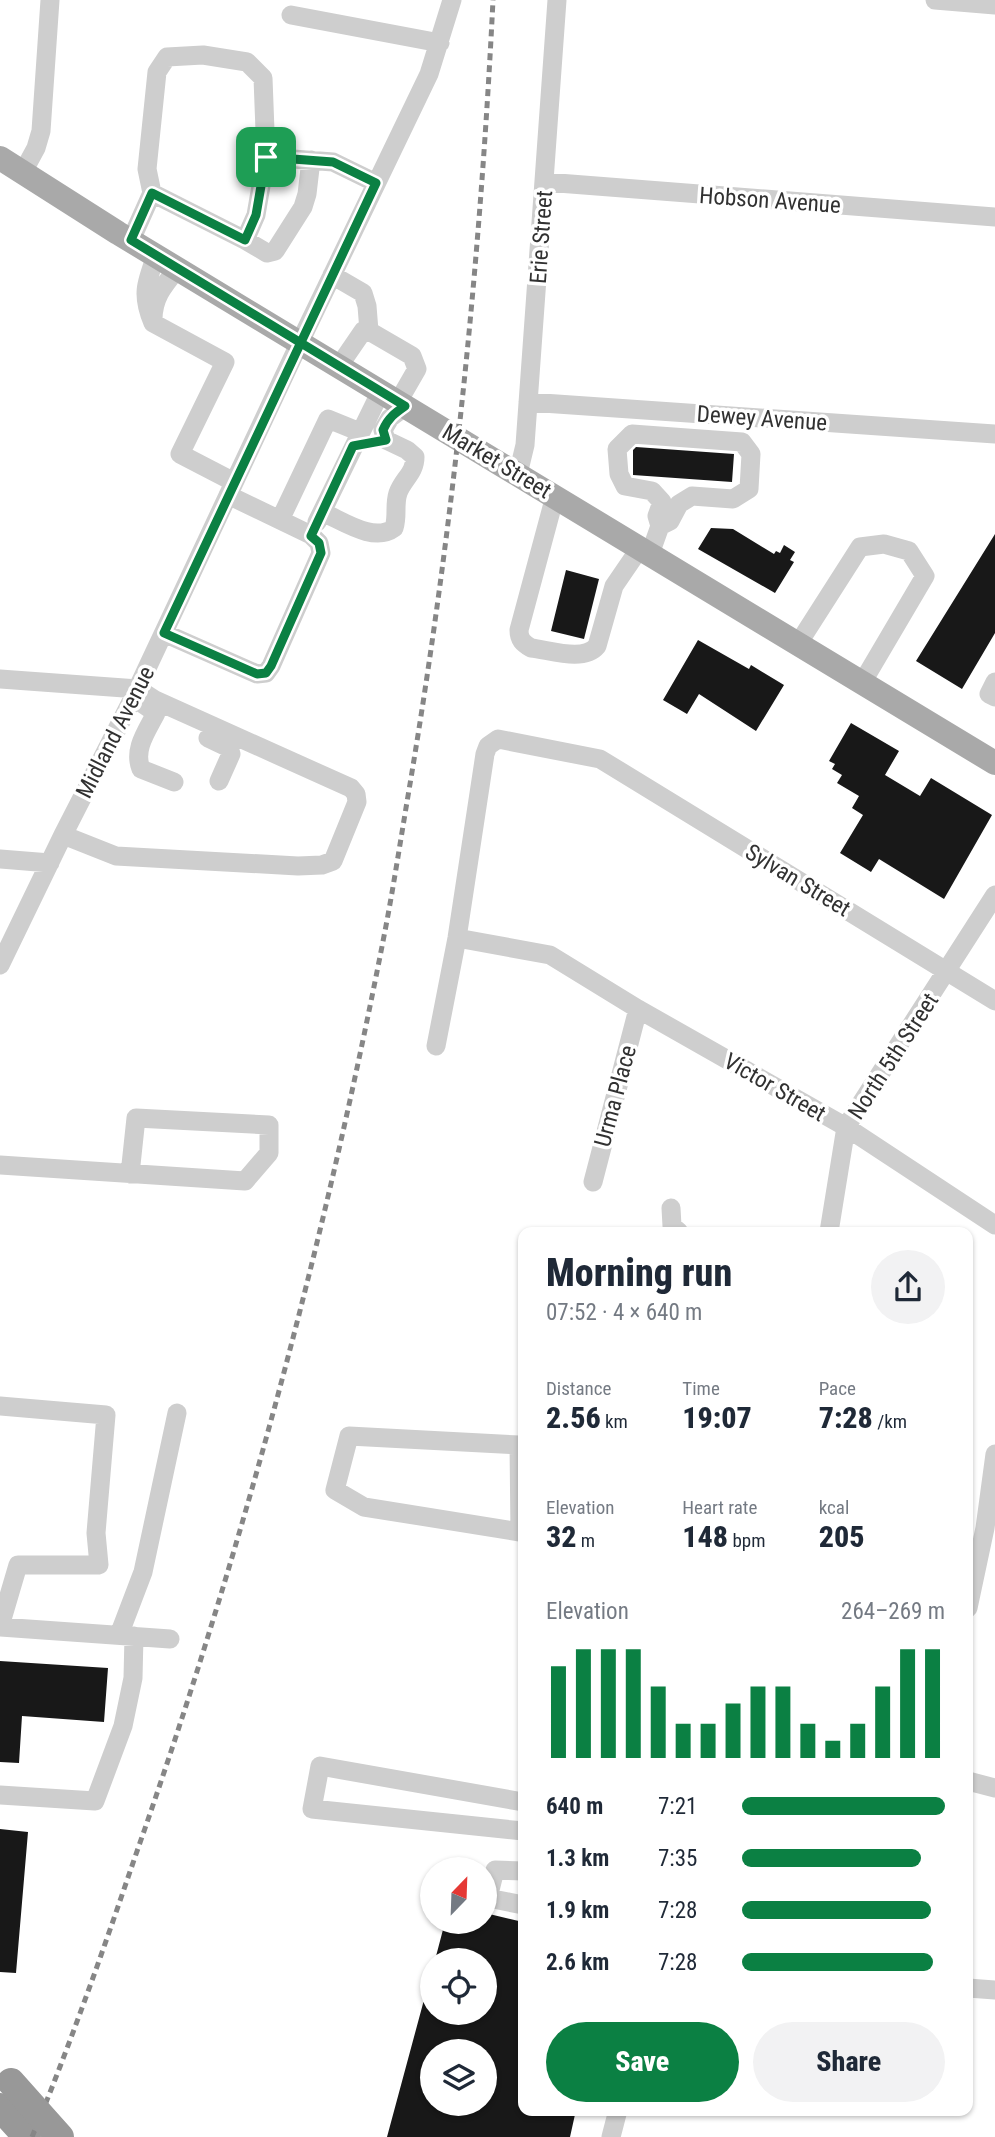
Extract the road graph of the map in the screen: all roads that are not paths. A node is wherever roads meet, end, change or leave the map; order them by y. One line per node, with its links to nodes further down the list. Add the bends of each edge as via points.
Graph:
1 (50, 0): 11 (street, via 41,131)
2 (452, 0): 7 (street, Midland Avenue)
3 (557, 0): 12 (street, Erie Street)
4 (935, 0): 5 (street)
5 (995, 5)
6 (291, 15): 7 (street)
7 (440, 43): 13 (street, Midland Avenue)
8 (266, 157): 10 (street); 14 (street, via 263,78 247,62 203,55 167,57 157,72 147,169); 17 (street, via 256,215)
9 (0, 158): 11 (main road, Market Street)
10 (311, 160): 13 (street, via 333,162); 17 (street, via 303,207 275,251 267,253)
11 (23, 172): 16 (main road, Market Street)
12 (545, 182): 15 (street, Hobson Avenue); 24 (street, Erie Street)
13 (376, 183): 19 (street, Midland Avenue)
14 (152, 193): 16 (street); 17 (street)
15 (995, 217)
16 (131, 240): 18 (main road, Market Street)
17 (245, 240)
18 (167, 262): 21 (main road, Market Street); 29 (street, via 146,281 144,296 153,323 225,362 180,454)
19 (332, 275): 20 (street, via 363,293); 21 (street, Midland Avenue)
20 (369, 331): 22 (street, via 359,335); 23 (street, via 416,362 417,369)
21 (300, 342): 22 (main road, Market Street); 29 (street, Midland Avenue)
22 (339, 366): 23 (main road, Market Street)
23 (395, 400): 26 (street); 27 (street, via 395,412 383,430); 28 (main road, Market Street)
24 (528, 402): 25 (street, Dewey Avenue); 28 (street, Erie Street)
25 (995, 433)
26 (357, 439): 27 (street); 31 (street); 32 (street, via 328,419)
27 (386, 440): 31 (street, via 407,450 416,461 398,492 394,528 375,535)
28 (518, 474): 30 (main road, Market Street)
29 (231, 488): 32 (street); 36 (street, Midland Avenue)
30 (555, 496): 35 (main road, Market Street); 35 (street, via 519,629 524,644 591,652 597,646 614,586)
31 (322, 512): 34 (street)
32 (280, 520): 34 (street)
33 (660, 526): 33 (street, via 692,496 733,499 749,489 751,454 742,442 632,434 617,449 625,486 652,491 662,502 657,516); 35 (street)
34 (311, 536): 36 (street, via 321,553 266,673 257,674)
35 (645, 551): 37 (main road, Market Street)
36 (164, 633): 41 (street, Midland Avenue)
37 (798, 643): 40 (main road, Market Street); 40 (street, via 860,547 884,544 909,551 925,576)
38 (0, 679): 41 (street)
39 (995, 682): 42 (street, via 989,694)
40 (862, 683): 44 (main road, Market Street)
41 (135, 693): 43 (street); 47 (street, Midland Avenue); 47 (street, via 351,789 357,802 333,861 298,866 116,856)
42 (995, 697)
43 (156, 713): 45 (street, via 229,747); 46 (street, via 137,759 141,769)
44 (995, 763)
45 (219, 781)
46 (174, 782)
47 (63, 835): 49 (street, Midland Avenue)
48 (0, 859): 49 (street)
49 (50, 863): 52 (street, Midland Avenue)
50 (995, 895): 53 (street, North 5th Street)
51 (457, 938): 53 (street, Sylvan Street, via 485,754 498,739 600,759); 55 (street, Victor Street, via 550,955); 56 (street)
52 (0, 965)
53 (948, 972): 54 (street, Sylvan Street); 57 (street, North 5th Street)
54 (995, 1001)
55 (638, 1009): 57 (street, Victor Street); 60 (street, Urma Place)
56 (436, 1046)
57 (846, 1127): 62 (street, Victor Street); 64 (street, North 5th Street)
58 (0, 1165): 59 (street)
59 (130, 1174): 59 (street, via 245,1181 269,1153 269,1125 136,1118)
60 (593, 1182)
61 (671, 1209): 63 (street)
62 (995, 1225)
63 (673, 1227)
64 (830, 1227)
65 (0, 1406): 72 (street, via 106,1415 96,1533 99,1565 18,1565)
66 (177, 1413): 73 (street)
67 (518, 1445): 69 (street, via 349,1436 335,1490 364,1507)
68 (995, 1454): 70 (street)
69 (518, 1532)
70 (987, 1565): 71 (street)
71 (973, 1597)
72 (0, 1626): 73 (street)
73 (127, 1636): 74 (street); 78 (street, via 133,1678 123,1726 95,1801)
74 (170, 1639)
75 (973, 1782): 76 (street)
76 (995, 1788)
77 (473, 1793): 79 (street); 80 (street); 80 (street, via 320,1766 312,1809)
78 (0, 1795)
79 (518, 1800)
80 (468, 1826): 81 (street)
81 (518, 1831)
82 (518, 1871): 83 (street, via 495,1870 488,1898)
83 (518, 1904)
84 (973, 1988): 85 (street)
85 (995, 1990)
86 (4, 2086): 88 (highway); 89 (highway, bridge)
87 (616, 2116): 90 (street)
88 (27, 2137)
89 (60, 2137)
90 (611, 2137)

